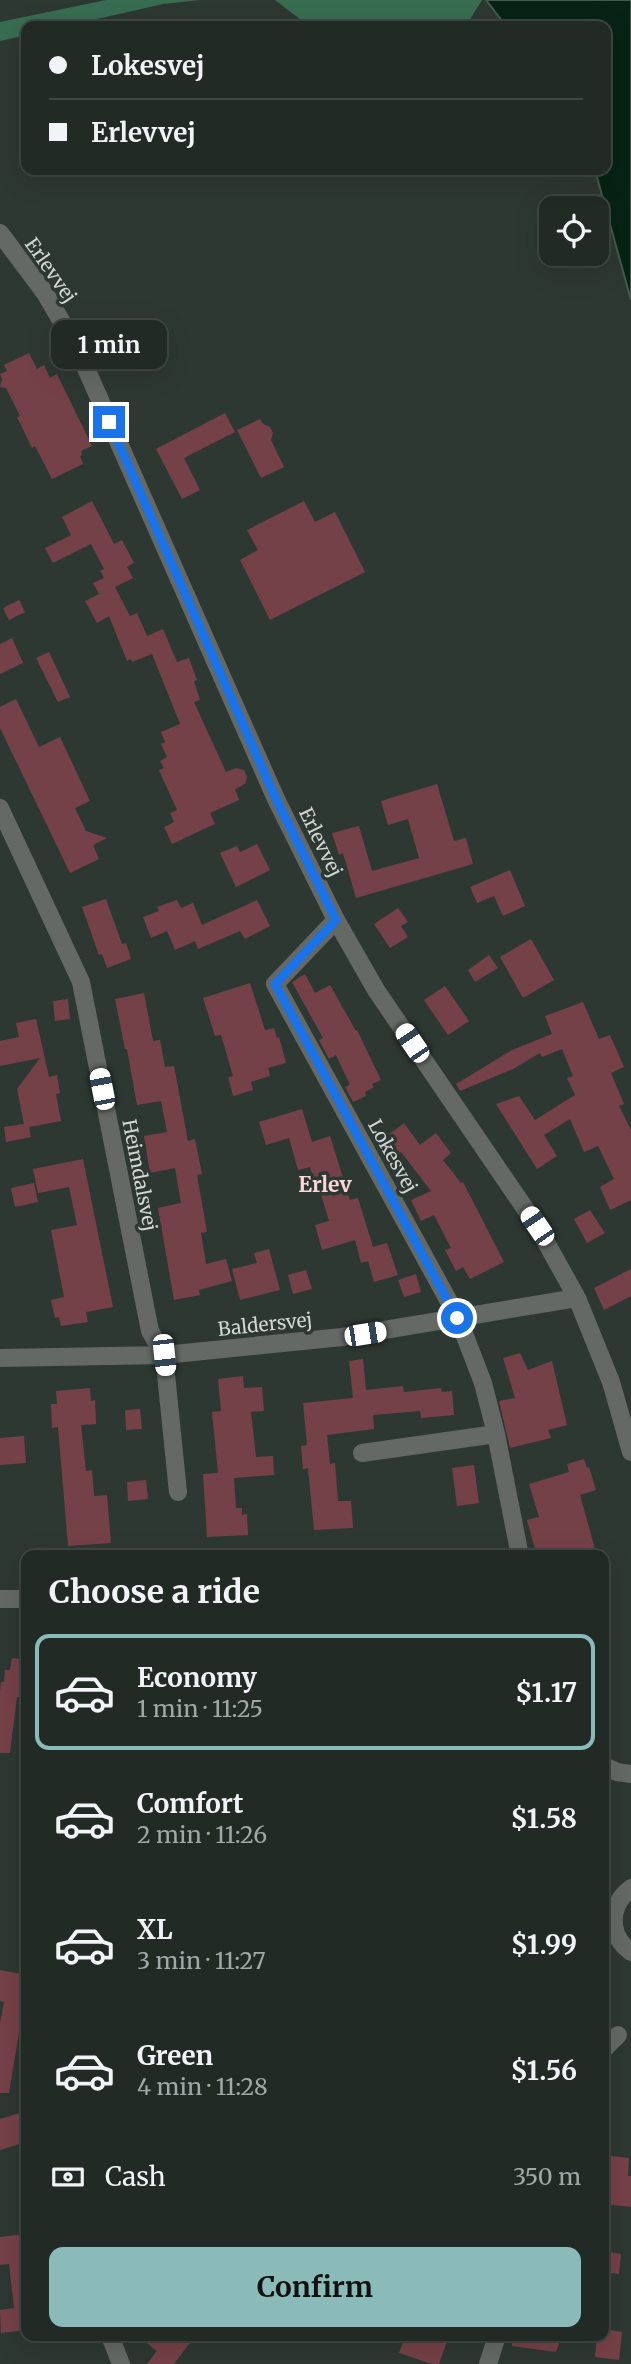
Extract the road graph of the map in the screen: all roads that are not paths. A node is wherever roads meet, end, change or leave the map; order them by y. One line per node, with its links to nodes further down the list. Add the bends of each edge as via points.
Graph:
1 (0, 233): 3 (street, Erlevvej, via 45,293 77,348 276,799)
2 (0, 808): 6 (street, Heimdalsvej, via 81,982 150,1331)
3 (336, 920): 4 (street, Erlevvej, via 376,990 537,1226); 5 (street, Lokesvej, via 275,984)
4 (577, 1298): 5 (street, Baldersvej); 9 (street, Erlevvej, via 611,1382)
5 (457, 1318): 6 (street, Baldersvej, via 342,1338); 8 (street, Lokesvej, via 483,1383)
6 (164, 1355): 7 (street, Baldersvej); 11 (street)
7 (0, 1358)
8 (496, 1434): 10 (street); 12 (street, Lokesvej)
9 (631, 1452)
10 (362, 1453)
11 (178, 1492)
12 (519, 1550)
13 (0, 1599): 14 (street)
14 (21, 1599)
15 (609, 1768): 16 (street)
16 (631, 1774)
17 (631, 1888): 18 (street)
18 (609, 1915)
19 (609, 1919): 20 (street, via 619,1941)
20 (631, 1952)
21 (618, 2035): 22 (street)
22 (609, 2044)
23 (112, 2341): 25 (street)
24 (496, 2341): 26 (street)
25 (121, 2364)
26 (488, 2364)

